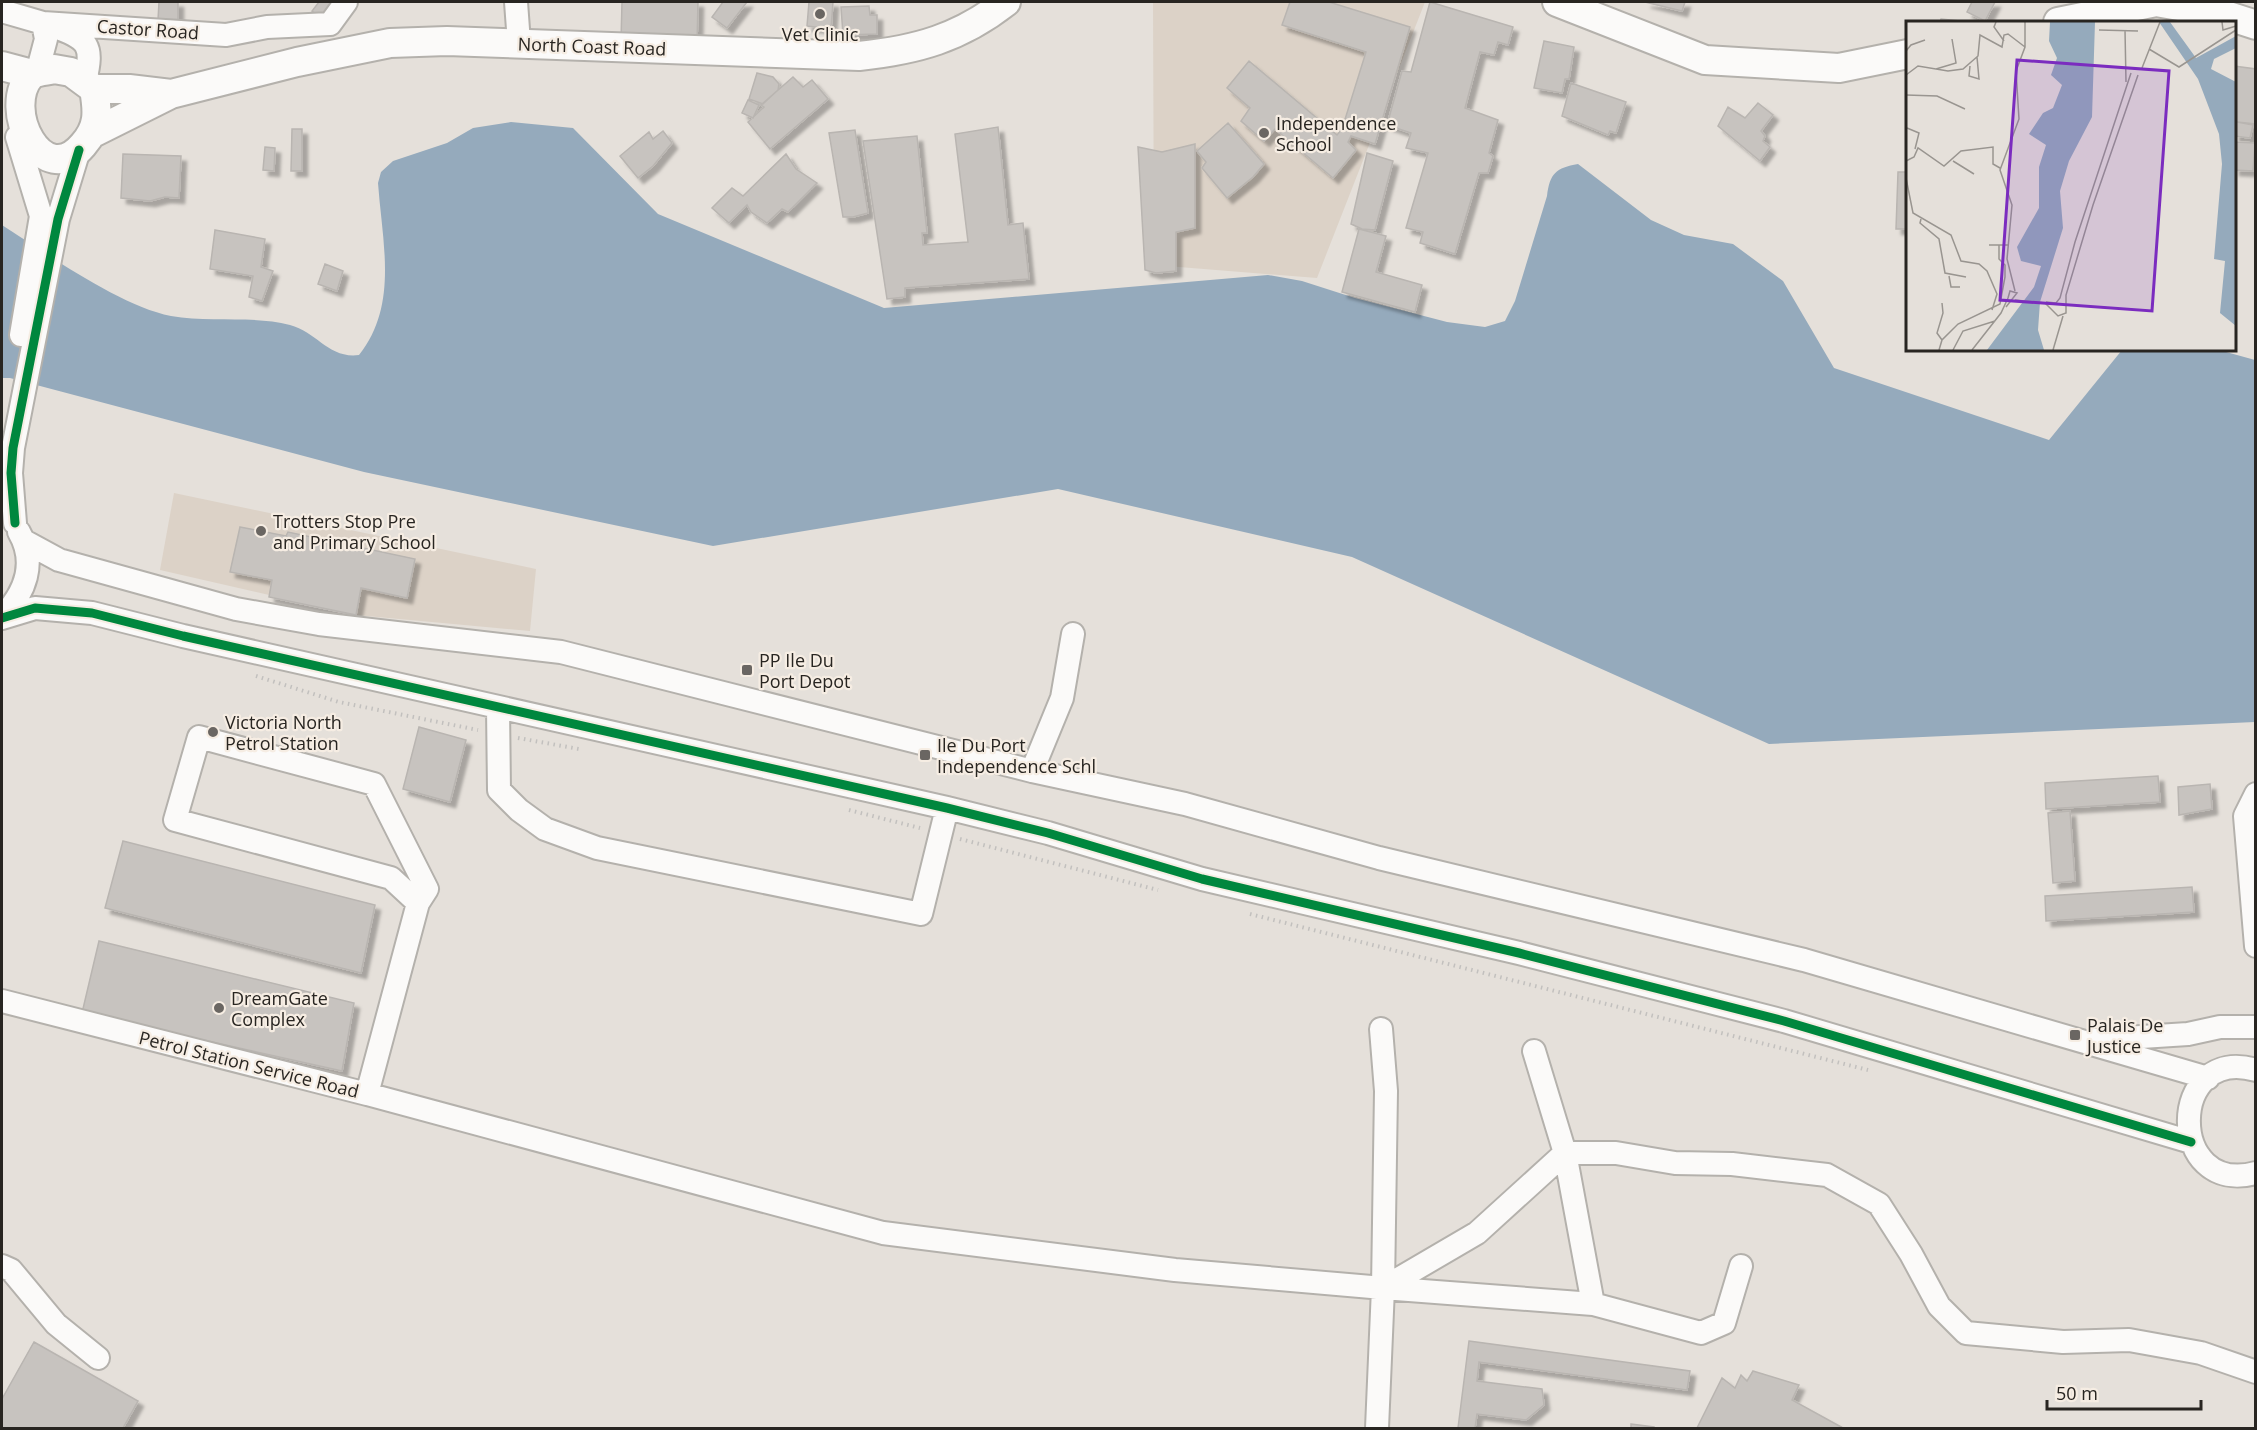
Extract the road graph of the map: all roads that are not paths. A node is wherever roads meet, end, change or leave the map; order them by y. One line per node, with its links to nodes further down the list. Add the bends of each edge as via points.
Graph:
1 (346, 2): 7 (street, Castor Road, via 330,24 226,35)
2 (516, 2): 9 (street)
3 (1006, 2): 9 (main road, North Coast Road, via 984,19 943,40 898,52 859,56)
4 (1557, 2): 10 (main road, via 1705,60 1839,68)
5 (2, 11): 7 (street, Castor Road)
6 (2063, 21): 8 (main road, via 2156,2 2219,13)
7 (43, 23): 12 (street, via 46,39); 13 (street, via 78,36 87,47)
8 (2256, 25)
9 (519, 43): 14 (main road, North Coast Road, via 390,42)
10 (1906, 54)
11 (2, 66): 12 (main road)
12 (34, 73): 13 (main road, via 54,69 71,72); 15 (main road, via 20,85 12,100)
13 (90, 85): 14 (main road); 16 (main road, via 98,117)
14 (171, 94): 16 (main road)
15 (10, 127): 16 (main road, via 38,155 59,157); 17 (street)
16 (86, 141): 17 (street)
17 (50, 217): 18 (street)
18 (17, 397): 19 (street); 20 (street, via 11,473)
19 (2, 427)
20 (13, 525): 21 (street, via 28,562 26,583 17,602); 24 (street, via 59,560 236,609 319,624 561,652)
21 (2, 618): 23 (street, via 35,608 92,613)
22 (1073, 634): 24 (street, via 1062,698)
23 (498, 708): 26 (street); 26 (street, via 499,789 545,829 597,848 921,914)
24 (1032, 771): 32 (street, via 1185,804 1379,858 1804,960)
25 (2256, 794): 28 (street, via 2245,816)
26 (947, 808): 37 (street, via 1048,833 1202,879 1519,953 1784,1021)
27 (418, 903): 27 (street, Petrol Station Service Road, via 391,878 176,820 199,737 374,783 427,889); 36 (street, Petrol Station Service Road)
28 (2256, 946)
29 (2, 1001): 36 (street, Petrol Station Service Road)
30 (2256, 1027): 32 (street)
31 (1381, 1029): 42 (street, via 1386,1091)
32 (2078, 1041): 35 (street)
33 (1534, 1052): 38 (street)
34 (2256, 1070): 35 (street, via 2234,1068)
35 (2208, 1078): 37 (street, via 2198,1088 2187,1114)
36 (367, 1094): 42 (street, via 883,1233 1175,1270)
37 (2191, 1142): 39 (street, via 2198,1154 2220,1171 2234,1175)
38 (1565, 1154): 42 (street, via 1477,1233); 43 (street); 45 (street, via 1616,1153 1675,1163 1732,1164 1827,1175 1879,1204 1939,1306 1966,1333 2063,1342 2129,1340 2201,1353)
39 (2256, 1173)
40 (2, 1266): 44 (street, via 11,1270 56,1324)
41 (1741, 1266): 43 (street, via 1724,1323 1701,1333)
42 (1383, 1288): 43 (street); 46 (street)
43 (1593, 1304)
44 (98, 1358)
45 (2256, 1372)
46 (1377, 1428)

